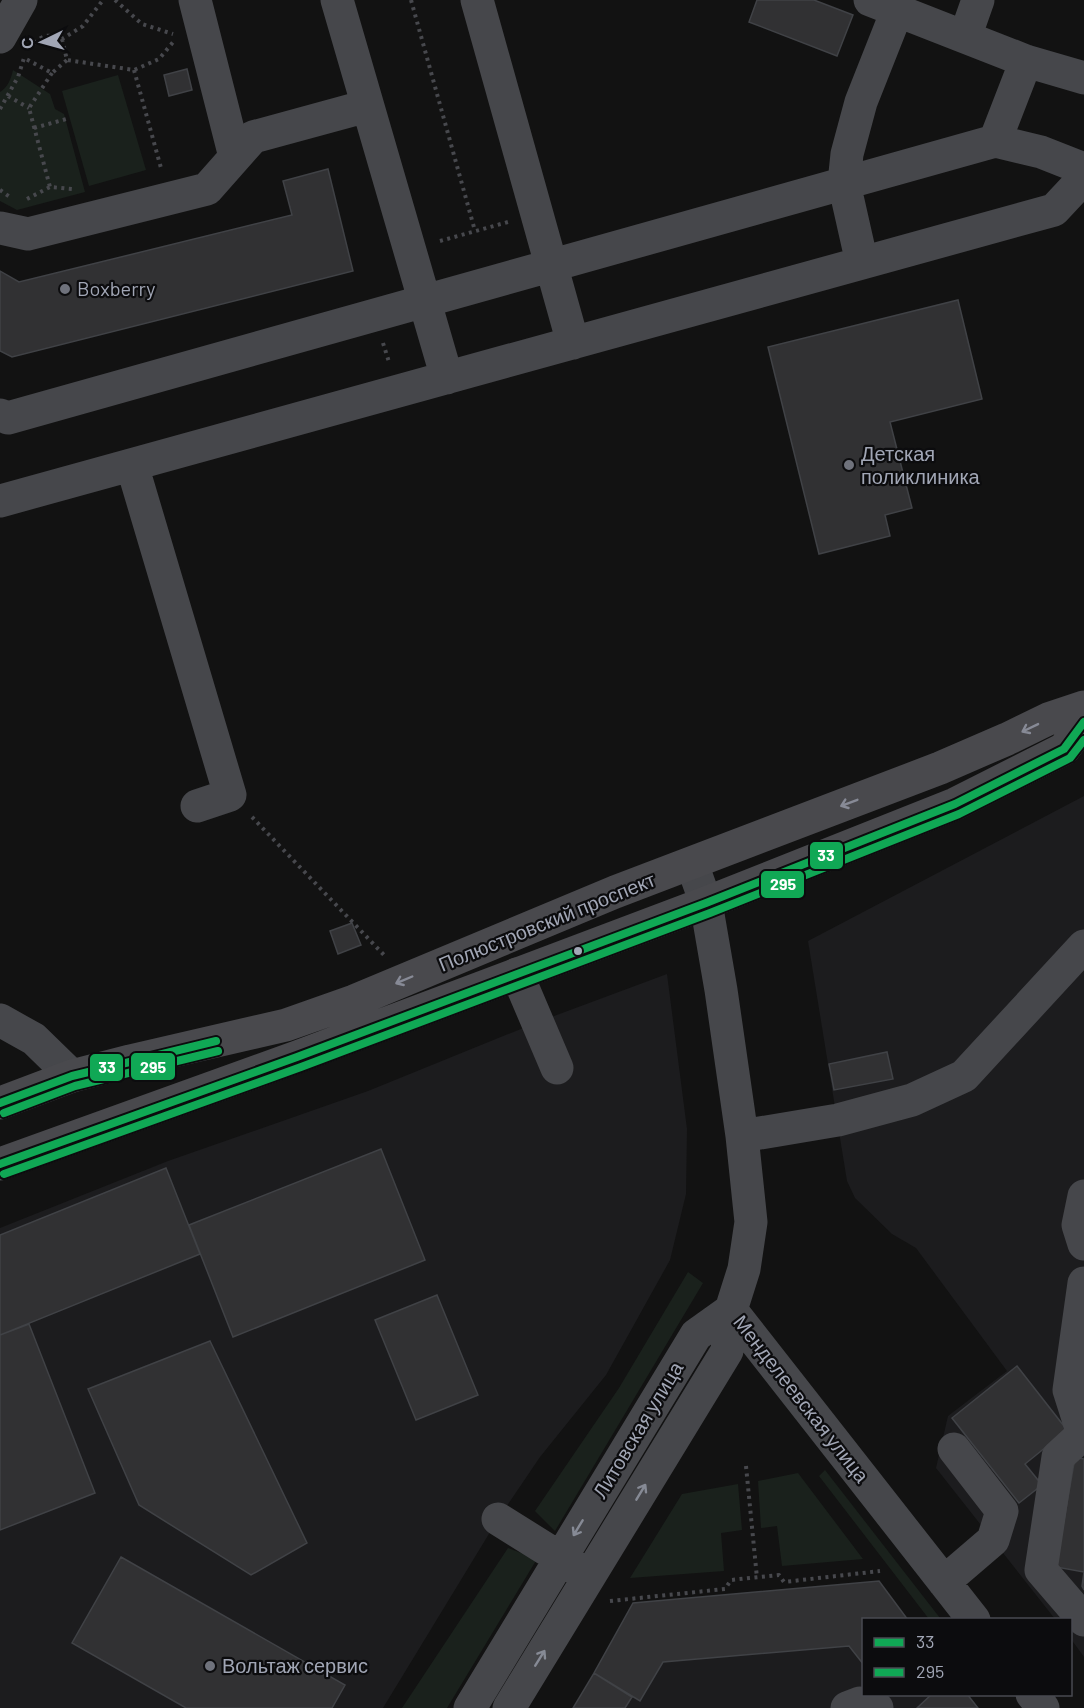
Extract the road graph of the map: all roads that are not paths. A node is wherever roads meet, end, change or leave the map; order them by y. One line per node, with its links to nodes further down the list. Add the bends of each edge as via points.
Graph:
1 (21, 0): 8 (street)
2 (195, 0): 13 (street)
3 (337, 0): 11 (street)
4 (477, 0): 19 (street)
5 (978, 0): 7 (street)
6 (883, 5): 7 (street); 16 (street, via 847,154)
7 (965, 37): 9 (street)
8 (13, 50)
9 (1026, 61): 10 (street); 12 (street)
10 (1084, 78)
11 (367, 105): 13 (street, via 253,137); 20 (street)
12 (995, 141): 14 (street, via 1041,152); 16 (street)
13 (235, 157): 17 (street, via 207,189 28,234)
14 (1084, 169)
15 (1084, 178): 18 (street, via 1054,210)
16 (844, 183): 18 (street); 19 (street)
17 (0, 228)
18 (862, 263): 21 (street)
19 (552, 265): 20 (street); 21 (street)
20 (425, 301): 22 (street); 23 (street, via 8,418)
21 (573, 343): 22 (street)
22 (447, 378): 24 (street)
23 (0, 415)
24 (132, 465): 25 (street); 28 (street, via 230,795)
25 (0, 501)
26 (1084, 707): 29 (main road, Полюстровский проспект, one-way to 29, via 940,768)
27 (1084, 722): 30 (main road, Полюстровский проспект, via 1064,749 955,804)
28 (197, 806)
29 (692, 864): 30 (street, Менделеевская улица); 35 (main road, Полюстровский проспект, one-way to 35, via 286,1025)
30 (706, 903): 32 (main road, Полюстровский проспект); 37 (street, Менделеевская улица)
31 (1084, 946): 37 (street, via 964,1076 912,1100 838,1120)
32 (517, 974): 34 (street); 38 (main road, Полюстровский проспект)
33 (0, 1020): 35 (street, via 34,1039)
34 (557, 1068)
35 (72, 1076): 36 (main road, Полюстровский проспект)
36 (0, 1103)
37 (742, 1136): 42 (street, Менделеевская улица, via 751,1222 744,1269)
38 (0, 1164)
39 (1084, 1196): 40 (street, via 1078,1225)
40 (1084, 1244)
41 (1084, 1283): 49 (street, via 1069,1390 1083,1434 1058,1457 1041,1570)
42 (731, 1310): 45 (street, Литовская улица, one-way to 45, via 696,1335); 46 (street, Менделеевская улица); 47 (street, Литовская улица, one-way to 42, via 727,1351)
43 (954, 1449): 46 (street, via 1002,1511 993,1540)
44 (498, 1519): 45 (street)
45 (560, 1557): 47 (street); 52 (street, Литовская улица)
46 (944, 1582): 48 (street, Менделеевская улица)
47 (598, 1589): 53 (street, Литовская улица, one-way to 47)
48 (972, 1618)
49 (1084, 1620)
50 (898, 1696): 56 (street)
51 (1033, 1696): 57 (street)
52 (470, 1708)
53 (509, 1708)
54 (847, 1708): 55 (street, via 860,1703)
55 (877, 1708)
56 (882, 1708)
57 (1043, 1708)

